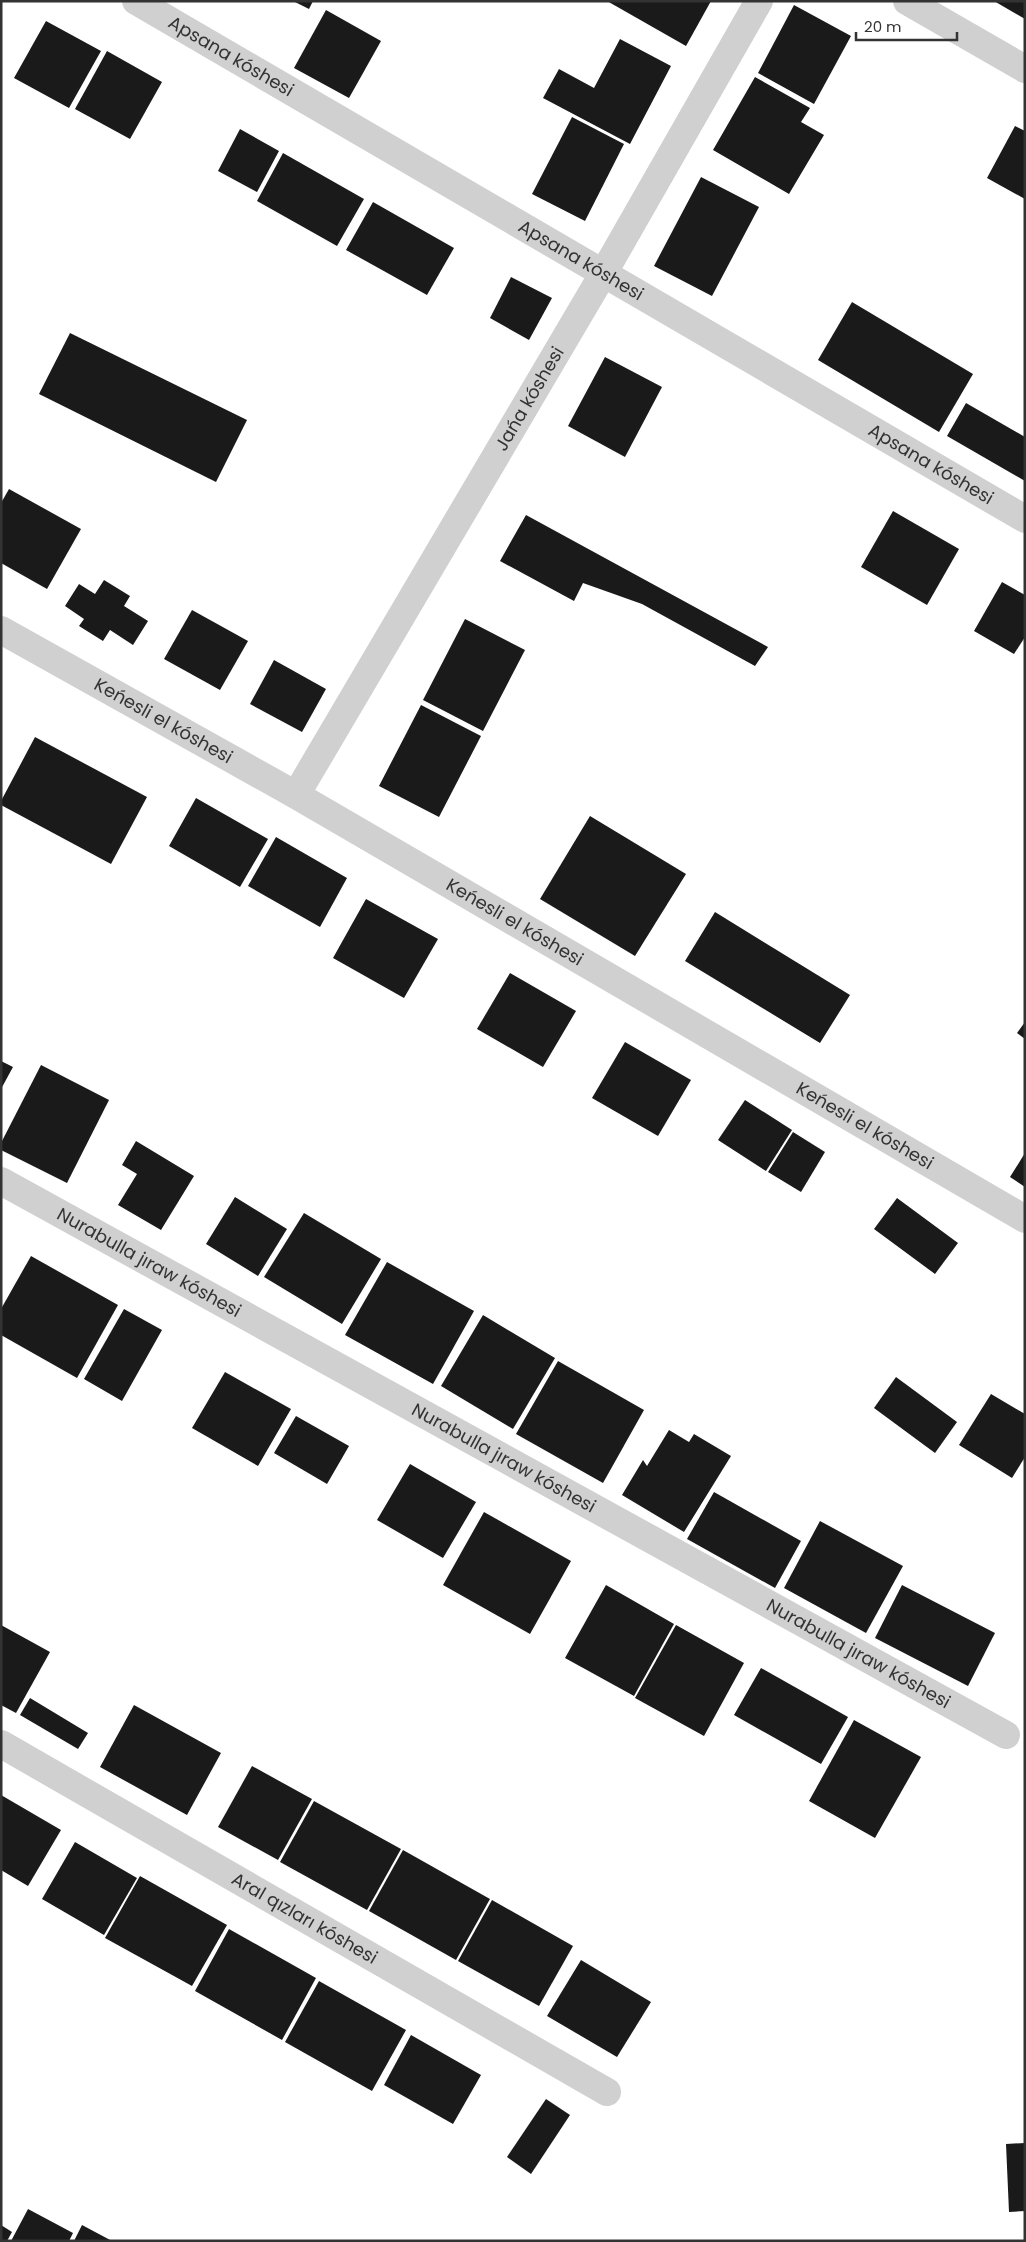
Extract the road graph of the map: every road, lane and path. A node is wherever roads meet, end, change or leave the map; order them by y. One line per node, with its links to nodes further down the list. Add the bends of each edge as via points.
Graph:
1 (136, 1): 5 (street, Apsana kóshesi)
2 (759, 1): 5 (street, Jańa kóshesi)
3 (907, 1): 4 (street)
4 (1025, 69)
5 (603, 274): 6 (street, Apsana kóshesi); 8 (street, Jańa kóshesi)
6 (1025, 519)
7 (1, 630): 8 (street, Keńesli el kóshesi)
8 (296, 795): 10 (street, Keńesli el kóshesi)
9 (1, 1181): 11 (street, Nurabulla jıraw kóshesi)
10 (1025, 1219)
11 (1006, 1735)
12 (1, 1744): 13 (street, Aral qızları kóshesi)
13 (607, 2092)

